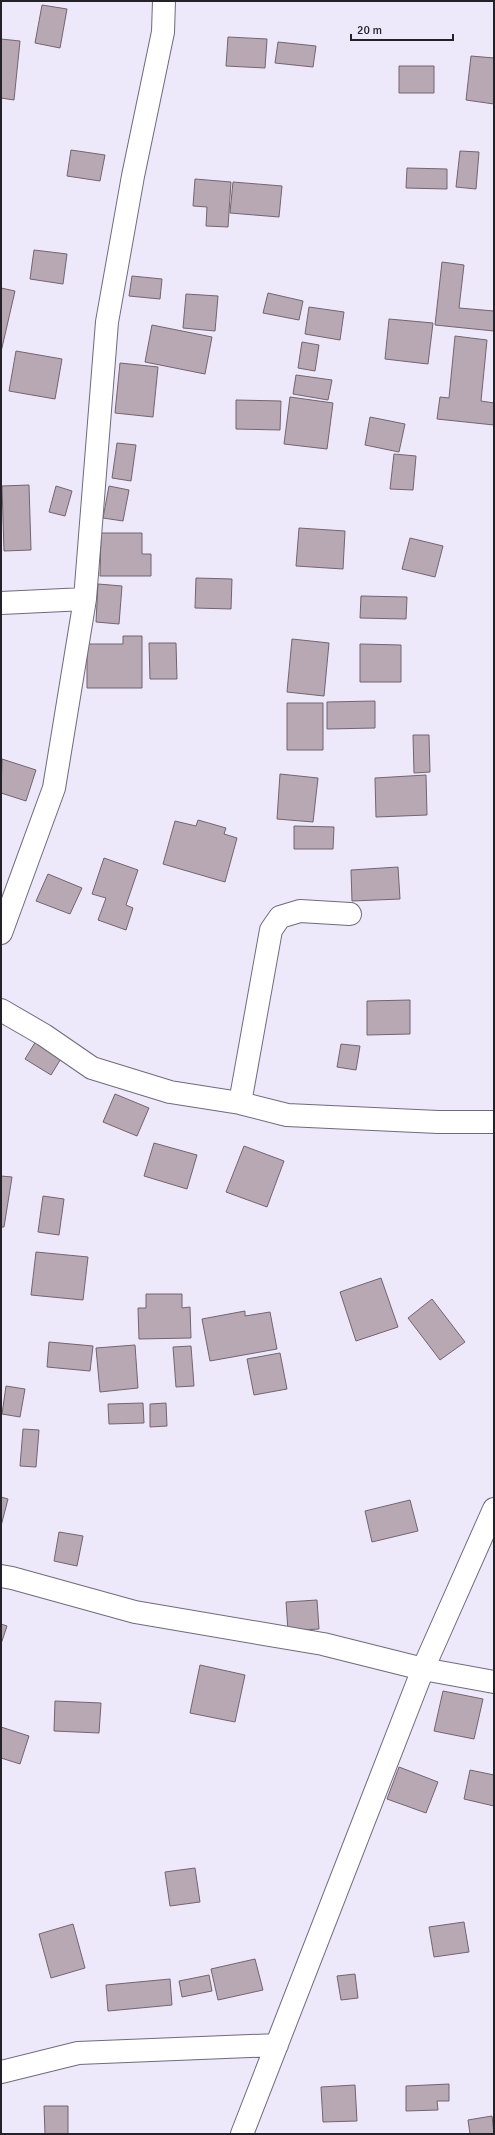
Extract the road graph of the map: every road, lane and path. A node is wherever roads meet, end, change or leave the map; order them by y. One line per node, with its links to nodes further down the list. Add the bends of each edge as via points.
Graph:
1 (164, 1): 2 (street, via 164,32 133,176 107,322)
2 (85, 599): 3 (street); 5 (street, via 54,788)
3 (1, 603)
4 (350, 914): 7 (street, via 300,912 280,917 271,930)
5 (1, 933)
6 (1, 1010): 7 (street, via 44,1035 92,1068 170,1092)
7 (240, 1103): 8 (street, via 287,1115)
8 (494, 1122)
9 (494, 1509): 11 (street)
10 (1, 1576): 11 (street, via 135,1612 323,1644)
11 (423, 1669): 12 (street); 13 (street)
12 (494, 1682)
13 (277, 2045): 14 (street, via 78,2053); 15 (street)
14 (1, 2072)
15 (242, 2134)

